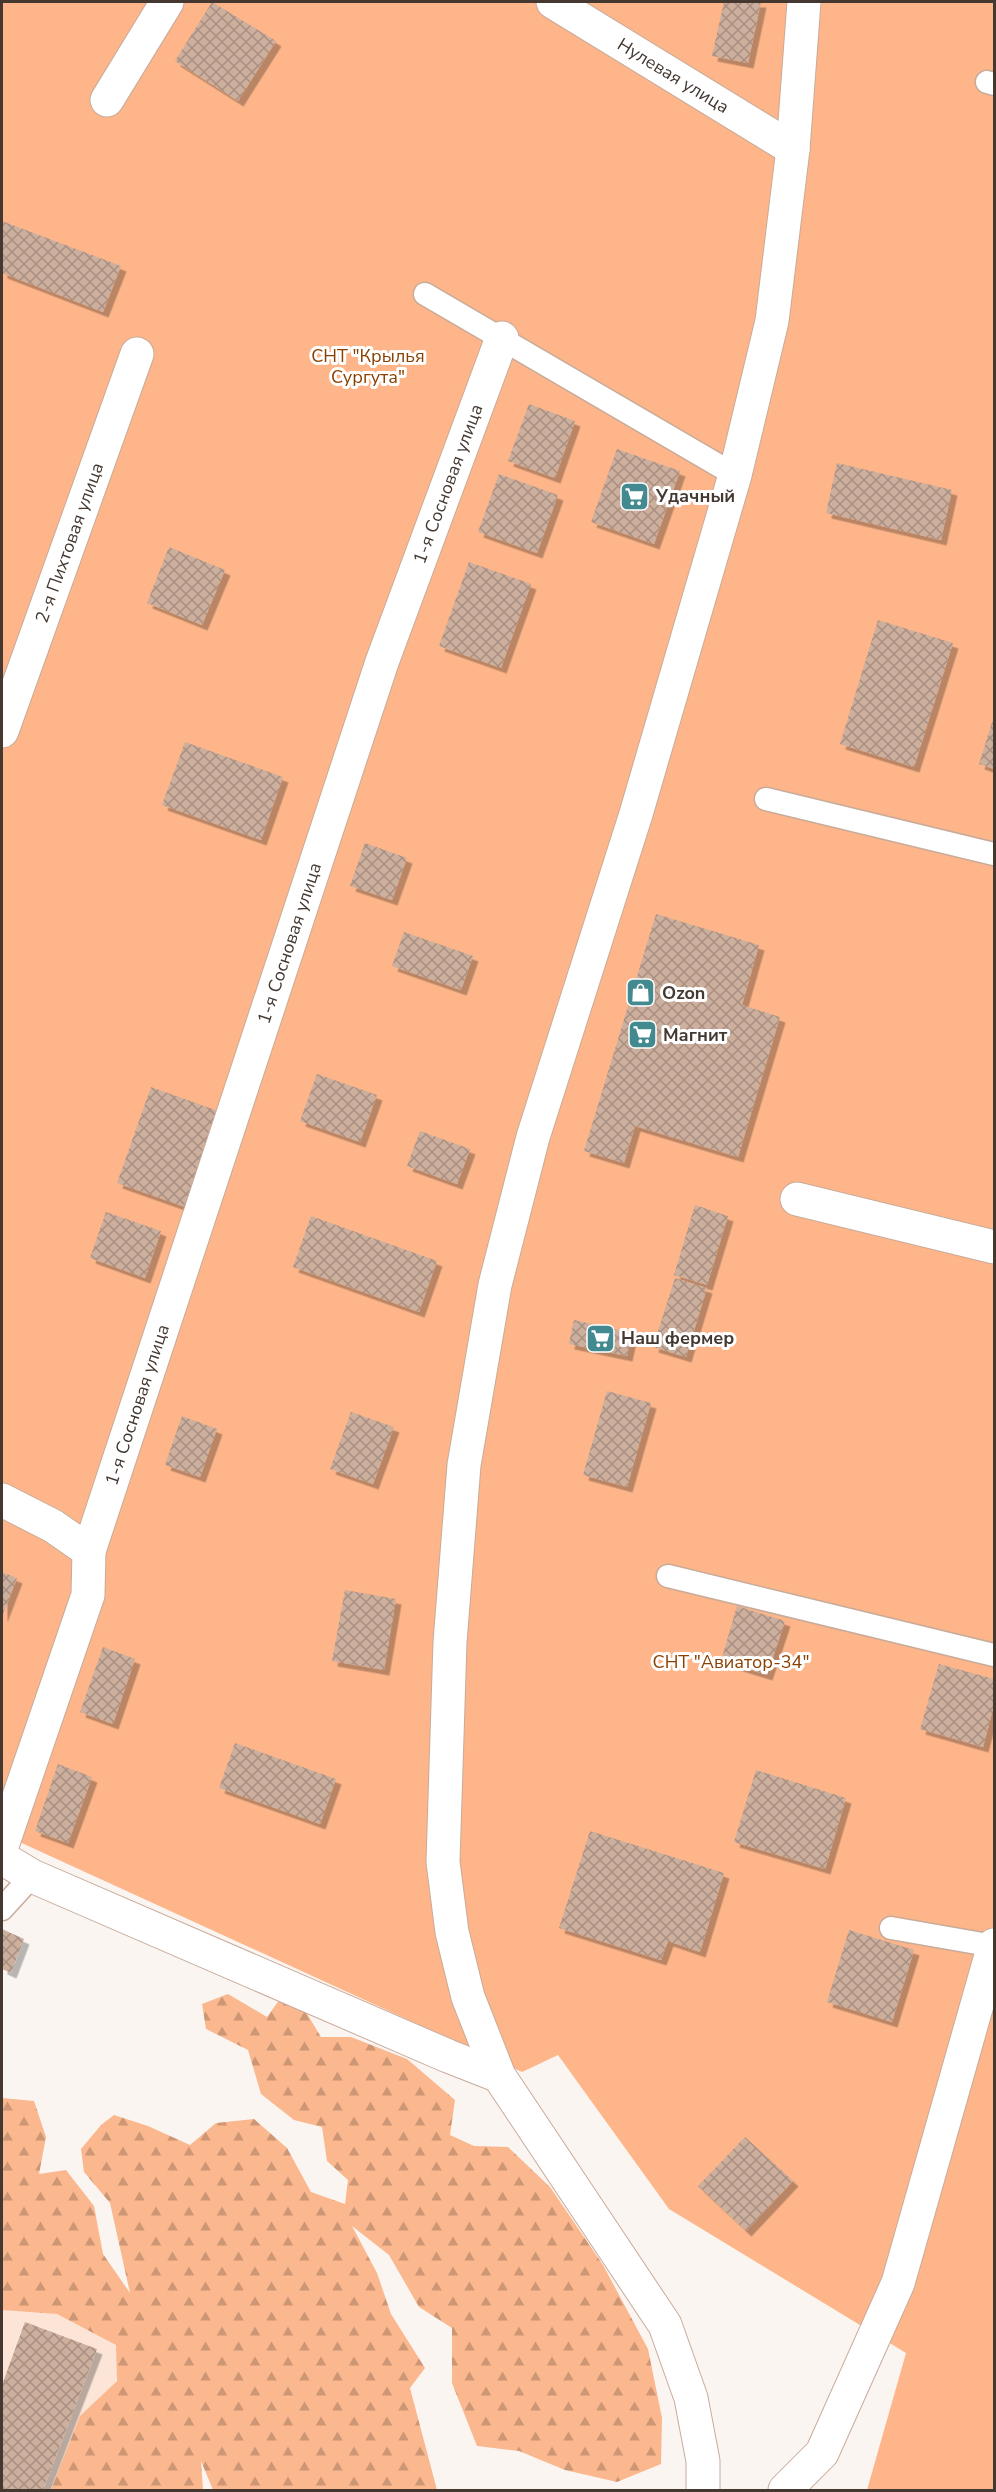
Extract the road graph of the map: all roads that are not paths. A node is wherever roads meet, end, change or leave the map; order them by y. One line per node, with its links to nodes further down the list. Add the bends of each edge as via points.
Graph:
1 (167, 2): 4 (street)
2 (553, 2): 5 (street, Нулевая улица)
3 (804, 2): 5 (street)
4 (107, 100)
5 (793, 149): 9 (street, via 772,321)
6 (425, 294): 7 (lane)
7 (502, 338): 9 (lane); 16 (street, 1-я Сосновая улица, via 382,662)
8 (137, 354): 10 (street, 2-я Пихтовая улица)
9 (735, 475): 25 (street, via 636,814 533,1137 495,1285 465,1465 450,1642 443,1862 452,1932 468,1997)
10 (2, 731)
11 (766, 799): 12 (lane)
12 (994, 854)
13 (797, 1199): 14 (street)
14 (994, 1247)
15 (2, 1500): 16 (street, via 53,1526)
16 (89, 1551): 19 (street, 1-я Сосновая улица, via 88,1595)
17 (668, 1576): 18 (lane)
18 (994, 1654)
19 (2, 1846)
20 (2, 1858): 21 (street)
21 (32, 1876): 22 (lane); 25 (street)
22 (2, 1909)
23 (891, 1928): 24 (lane)
24 (994, 1945): 27 (street, via 898,2283 822,2452)
25 (500, 2076): 26 (street, via 665,2325 691,2398 703,2461)
26 (703, 2490)
27 (785, 2490)

